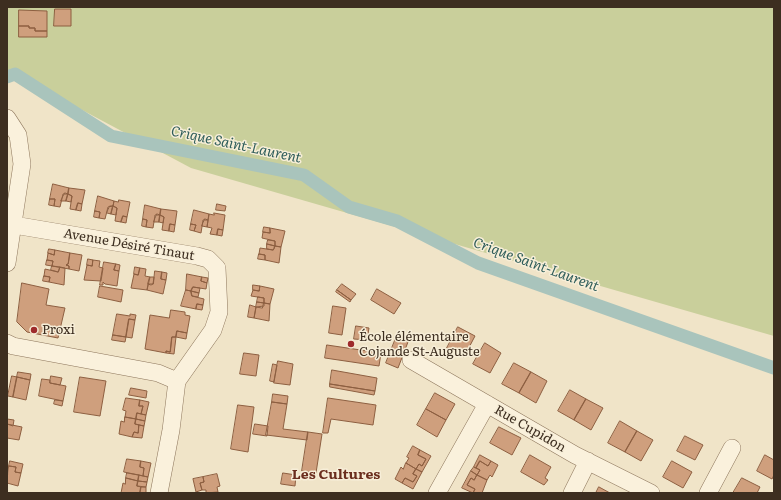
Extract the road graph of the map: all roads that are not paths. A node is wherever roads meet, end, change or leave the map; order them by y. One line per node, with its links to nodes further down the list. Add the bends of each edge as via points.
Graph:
1 (7, 118): 2 (street, via 18,135 22,164)
2 (14, 225): 3 (street); 6 (street, Avenue Désiré Tinaut, via 197,256 214,264 219,273 219,312 213,330)
3 (7, 263)
4 (7, 343): 6 (street, via 158,373)
5 (411, 360): 7 (street, Rue Cupidon)
6 (177, 380): 10 (street, Avenue Désiré Tinaut)
7 (487, 404): 9 (street, Rue Cupidon); 11 (street)
8 (732, 448): 14 (street)
9 (588, 461): 12 (street); 13 (street, Rue Cupidon)
10 (160, 493)
11 (437, 493)
12 (572, 493)
13 (651, 493)
14 (708, 493)

